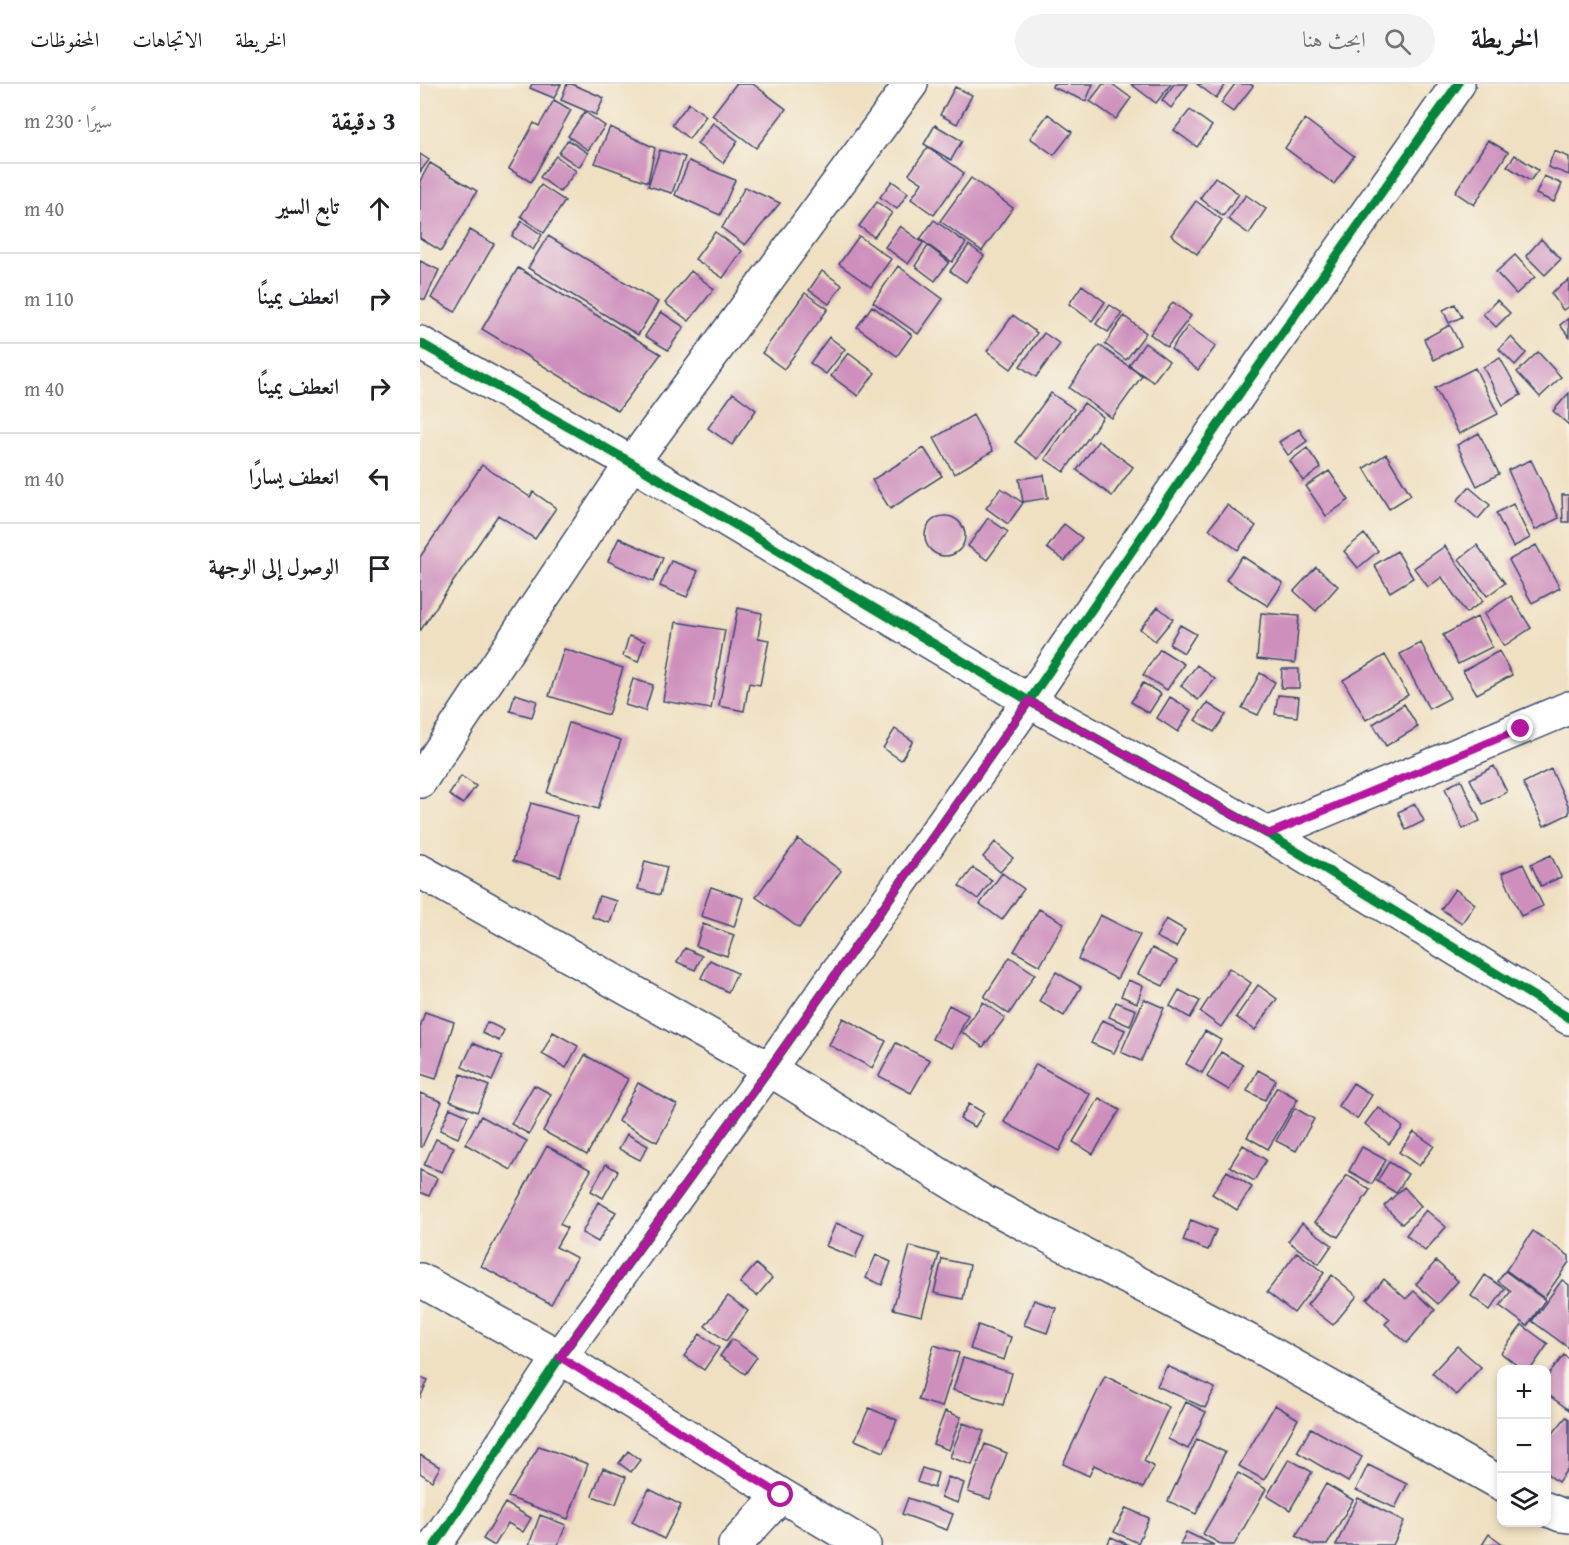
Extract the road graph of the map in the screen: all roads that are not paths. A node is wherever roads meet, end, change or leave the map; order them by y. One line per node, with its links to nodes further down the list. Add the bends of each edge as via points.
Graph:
1 (911, 84): 4 (street)
2 (1458, 84): 5 (street)
3 (420, 344): 4 (street)
4 (632, 463): 5 (street); 7 (street)
5 (1029, 701): 8 (street); 11 (street)
6 (1569, 708): 8 (street)
7 (420, 781)
8 (1268, 834): 10 (street)
9 (420, 871): 11 (street)
10 (1569, 1018)
11 (769, 1069): 13 (street); 14 (street, via 985,1203 1247,1340)
12 (420, 1280): 13 (street)
13 (560, 1357): 15 (street); 18 (street)
14 (1497, 1481)
15 (781, 1495): 19 (street); 20 (street)
16 (1551, 1511): 17 (street)
17 (1569, 1516)
18 (435, 1545)
19 (735, 1545)
20 (864, 1545)

